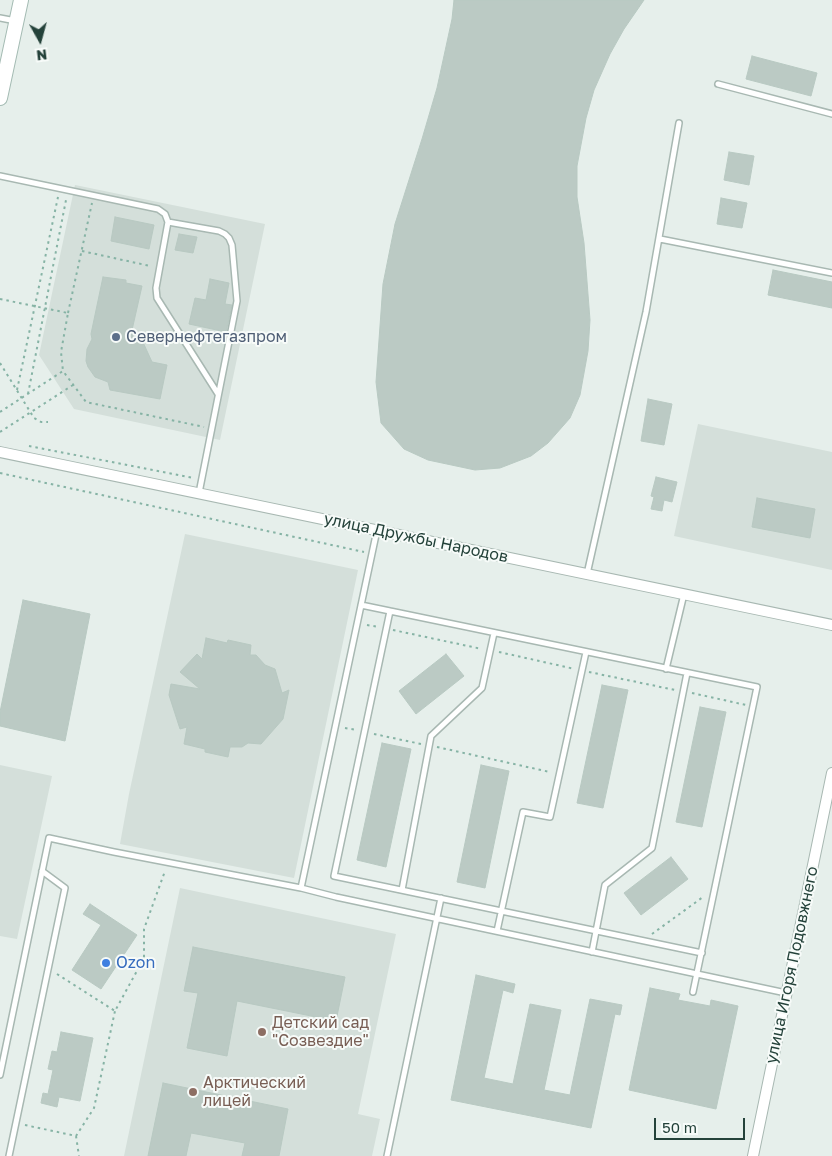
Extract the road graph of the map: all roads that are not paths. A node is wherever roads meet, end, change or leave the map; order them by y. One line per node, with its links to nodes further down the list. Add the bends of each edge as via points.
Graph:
1 (21, 0): 3 (main road)
2 (0, 18): 3 (lane)
3 (16, 22): 5 (main road)
4 (718, 84): 6 (lane)
5 (0, 98)
6 (832, 114)
7 (680, 123): 10 (lane)
8 (0, 176): 9 (lane, via 158,209)
9 (168, 222): 12 (lane, via 155,294); 12 (lane, via 219,231 229,238 232,245 237,301)
10 (660, 239): 11 (lane); 16 (lane)
11 (832, 273)
12 (218, 394): 14 (lane)
13 (0, 452): 14 (street, улица Дружбы Народов)
14 (199, 493): 15 (street, улица Дружбы Народов)
15 (377, 529): 16 (street, улица Дружбы Народов); 18 (lane)
16 (587, 574): 17 (street, улица Дружбы Народов)
17 (684, 594): 20 (street, улица Дружбы Народов); 23 (lane)
18 (361, 605): 19 (lane); 27 (lane)
19 (390, 611): 21 (lane); 28 (lane, via 334,876)
20 (832, 625)
21 (494, 633): 22 (lane); 28 (lane, via 482,688 431,736)
22 (586, 652): 23 (lane); 30 (lane, via 550,817 523,812)
23 (666, 668): 24 (lane)
24 (687, 673): 32 (lane, via 652,848 605,885); 35 (lane, via 757,687)
25 (832, 773): 38 (street, улица Игоря Подовжнего)
26 (42, 871): 27 (lane, via 49,838); 39 (lane); 40 (lane, via 65,888)
27 (301, 888): 31 (lane)
28 (402, 890): 29 (lane)
29 (441, 898): 30 (lane); 31 (lane)
30 (501, 911): 32 (lane); 33 (lane)
31 (437, 919): 33 (lane); 41 (lane)
32 (596, 931): 34 (lane); 35 (lane)
33 (497, 932): 34 (lane)
34 (592, 952): 36 (lane)
35 (702, 953): 36 (lane)
36 (697, 974): 37 (lane); 38 (lane)
37 (693, 992)
38 (786, 993): 42 (street, улица Игоря Подовжнего)
39 (0, 1075)
40 (9, 1156)
41 (387, 1156)
42 (753, 1156)

